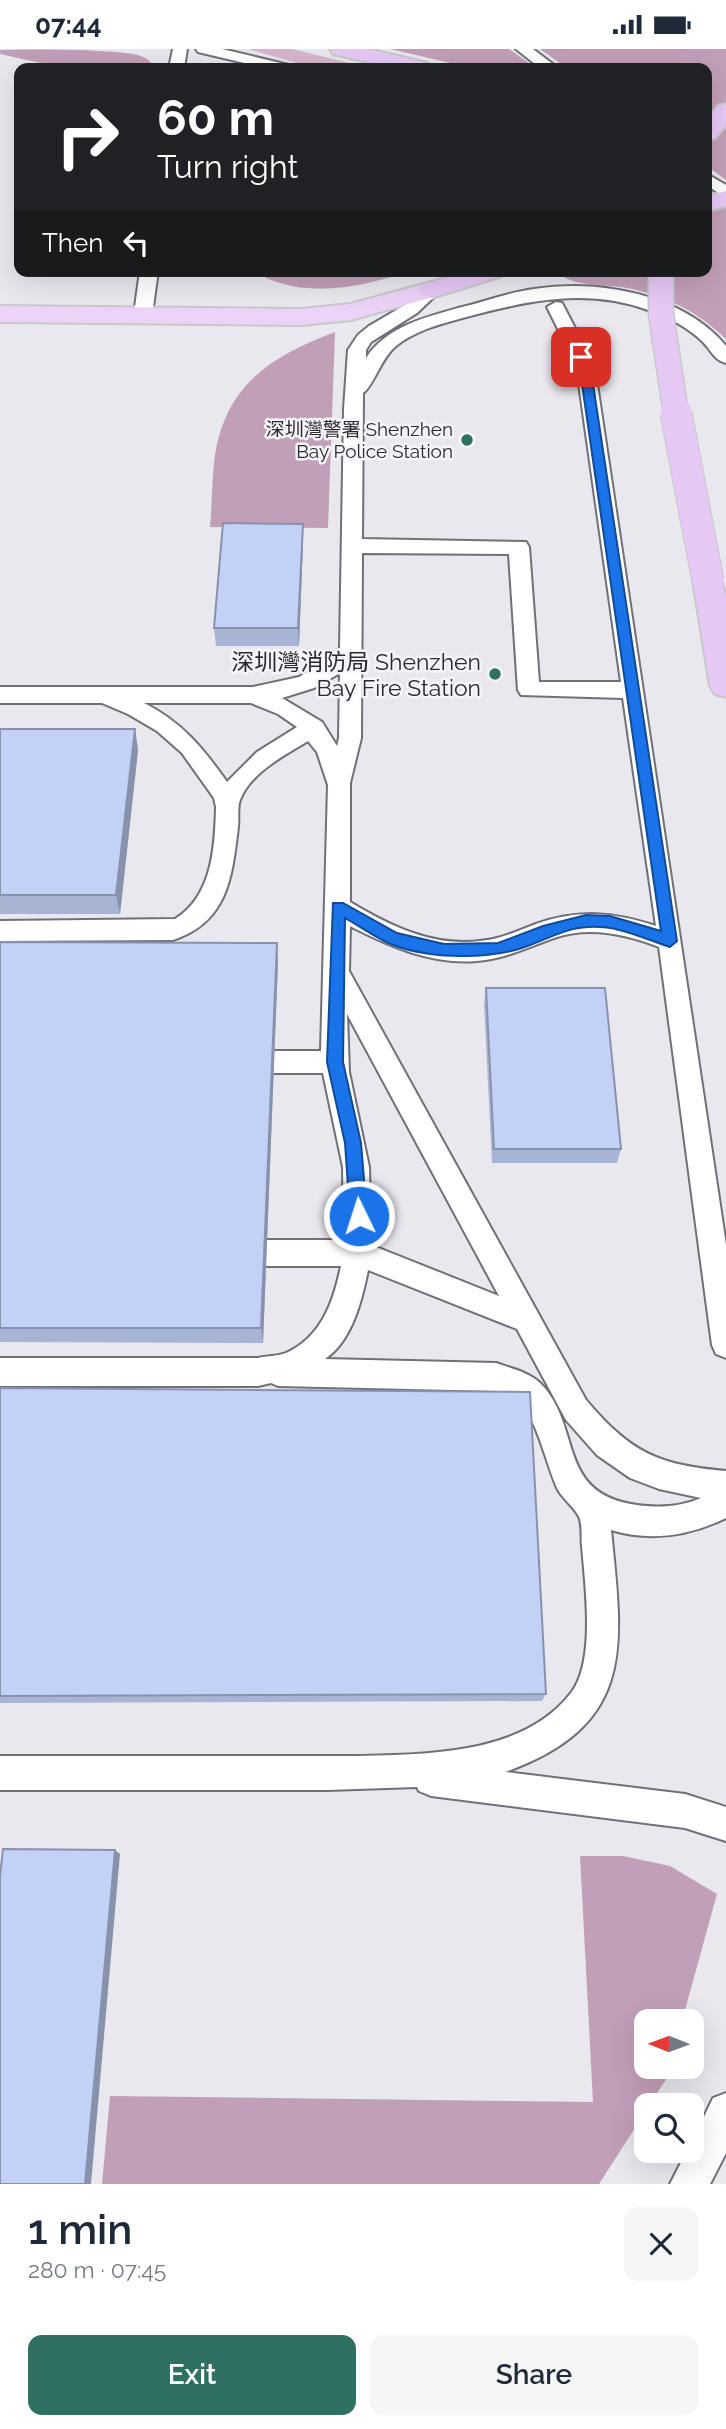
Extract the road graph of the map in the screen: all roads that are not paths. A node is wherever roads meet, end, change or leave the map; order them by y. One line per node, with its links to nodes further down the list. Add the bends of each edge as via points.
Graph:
1 (203, 49): 4 (lane)
2 (341, 49): 5 (highway)
3 (523, 49): 6 (lane)
4 (263, 63)
5 (399, 63)
6 (543, 63)
7 (726, 109): 8 (highway)
8 (712, 127)
9 (148, 277): 15 (lane)
10 (473, 277): 12 (highway)
11 (660, 277): 20 (highway, bridge, via 666,361)
12 (431, 290): 15 (highway, via 329,315); 17 (lane, via 411,309 364,339 354,365)
13 (556, 307): 21 (lane, via 581,357 587,384)
14 (0, 314): 15 (highway)
15 (143, 314)
16 (726, 358): 17 (lane, via 697,327 655,307 602,294 542,293 440,319 398,335 368,367)
17 (353, 409): 18 (lane)
18 (352, 546): 19 (lane); 21 (lane, via 519,547 530,690)
19 (351, 650): 24 (lane, via 314,680 287,691); 26 (lane, via 350,738)
20 (726, 686)
21 (633, 690): 30 (lane)
22 (101, 694): 23 (lane); 24 (lane); 27 (lane, via 167,724 204,764)
23 (0, 695)
24 (253, 695): 25 (lane, via 295,713)
25 (314, 728): 26 (lane, via 335,761); 27 (lane, via 251,768)
26 (339, 785): 28 (lane)
27 (227, 802): 29 (lane, via 219,882 189,925 152,931)
28 (338, 907): 30 (lane, via 393,939 444,950 498,949 586,921 633,926); 31 (lane)
29 (0, 931)
30 (670, 941): 37 (lane)
31 (337, 972): 33 (lane); 36 (lane)
32 (274, 1062): 33 (lane)
33 (335, 1062): 35 (lane, via 353,1143)
34 (267, 1253): 35 (lane)
35 (358, 1253): 36 (lane); 39 (lane, via 353,1282 332,1331 295,1363)
36 (527, 1320): 40 (lane, via 576,1410 596,1436 650,1473)
37 (726, 1345)
38 (0, 1371): 39 (lane)
39 (258, 1372): 42 (lane, via 496,1377 524,1387 540,1404 563,1472 576,1493)
40 (726, 1486)
41 (726, 1501): 42 (lane, via 686,1520 659,1522 620,1519)
42 (594, 1509): 44 (lane, via 601,1649 597,1678 587,1700 536,1741 505,1755 451,1767)
43 (0, 1773): 44 (lane)
44 (382, 1773): 45 (lane, via 685,1811)
45 (726, 1825)
46 (726, 2111): 47 (lane)
47 (689, 2184)

